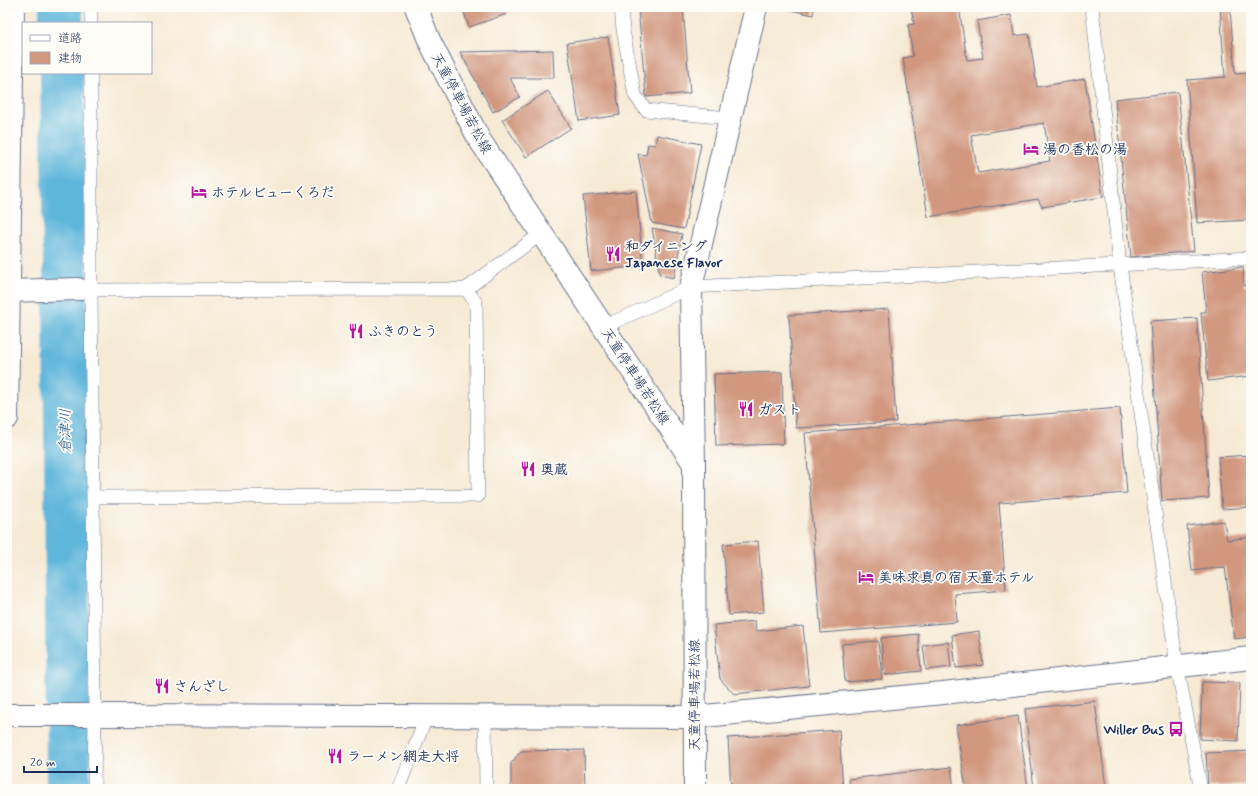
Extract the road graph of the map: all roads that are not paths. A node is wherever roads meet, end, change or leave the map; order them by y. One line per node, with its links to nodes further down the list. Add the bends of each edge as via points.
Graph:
1 (13, 7): 16 (street)
2 (91, 7): 7 (lane)
3 (416, 7): 10 (street, 天童停車場若松線, via 429,40 479,139)
4 (621, 7): 9 (lane, via 635,96 646,110)
5 (756, 7): 9 (street)
6 (1092, 7): 12 (lane)
7 (91, 22)
8 (91, 74): 15 (lane)
9 (729, 118): 13 (street)
10 (542, 233): 14 (lane); 17 (street, 天童停車場若松線)
11 (1251, 258): 12 (lane)
12 (1120, 266): 13 (lane); 22 (lane)
13 (691, 287): 17 (lane); 19 (street)
14 (466, 289): 15 (lane); 20 (lane, via 476,303 478,496)
15 (84, 290): 16 (street); 20 (lane)
16 (13, 291): 18 (street)
17 (603, 327): 19 (street, 天童停車場若松線)
18 (7, 418)
19 (694, 464): 27 (street, 天童停車場若松線)
20 (93, 497): 24 (lane)
21 (1251, 658): 22 (street)
22 (1177, 666): 27 (street, via 943,693); 32 (lane)
23 (12, 715): 24 (street)
24 (90, 715): 25 (street); 28 (lane)
25 (428, 715): 26 (street); 29 (lane)
26 (485, 716): 27 (street); 30 (lane)
27 (694, 717): 31 (street, 天童停車場若松線)
28 (94, 789)
29 (398, 789)
30 (486, 789)
31 (695, 789)
32 (1201, 789)

